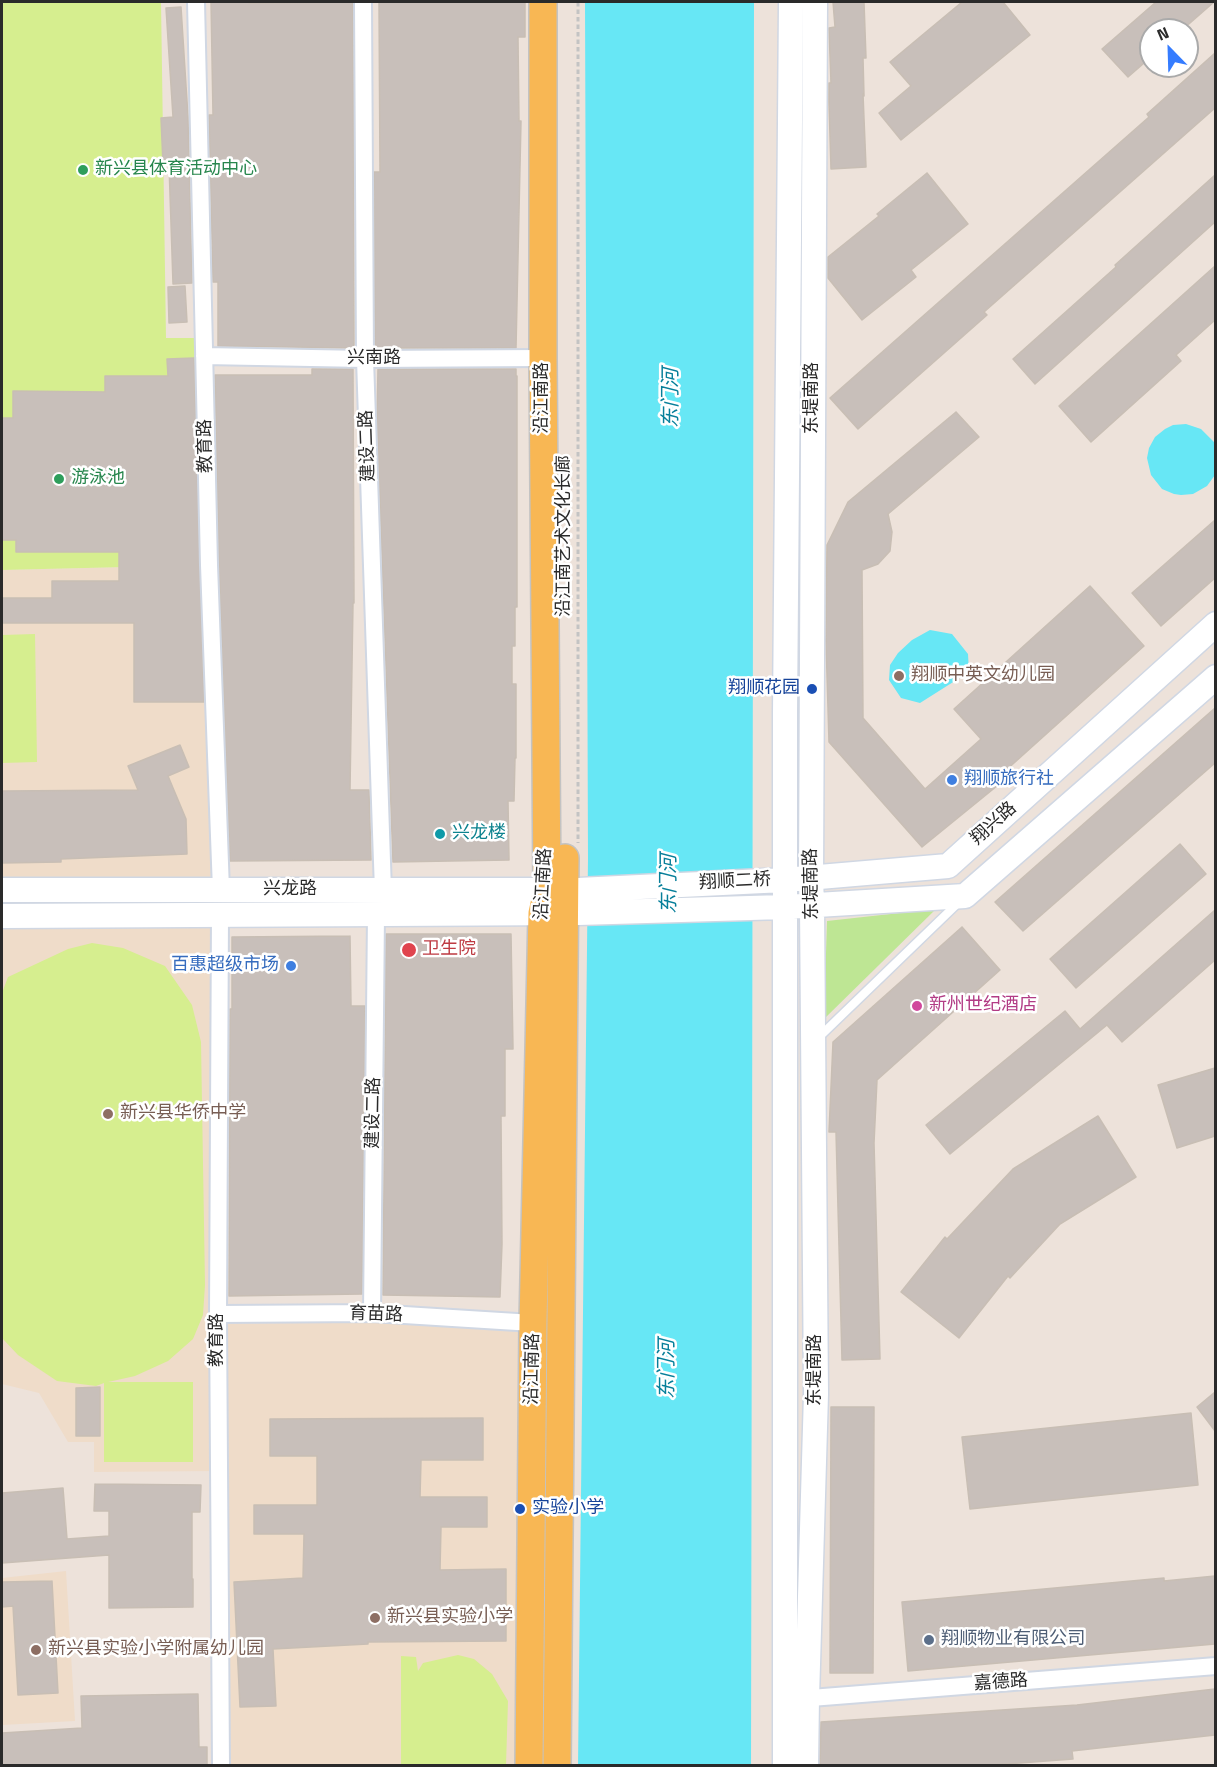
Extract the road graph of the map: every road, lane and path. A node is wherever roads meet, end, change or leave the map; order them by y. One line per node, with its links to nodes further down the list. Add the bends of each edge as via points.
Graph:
1 (196, 2): 8 (street, 教育路)
2 (363, 2): 10 (street, 建设二路)
3 (543, 2): 9 (main road, 沿江南路)
4 (562, 2): 20 (main road, 沿江南路, via 556,189)
5 (578, 2): 13 (path, 沿江南艺术文化长廊)
6 (791, 2): 15 (main road, 东堤南路)
7 (815, 2): 14 (main road, 东堤南路)
8 (204, 356): 10 (street, 兴南路); 17 (street, 教育路)
9 (543, 358): 10 (street, 兴南路); 20 (main road, 沿江南路)
10 (365, 359): 18 (street, 建设二路)
11 (1215, 624): 14 (main road, 翔兴路, via 948,866)
12 (1215, 677): 19 (main road, 翔兴路)
13 (578, 848)
14 (811, 878): 15 (main road, 翔兴路); 21 (main road, 东堤南路)
15 (784, 880): 20 (main road, 翔顺二桥); 22 (main road, 东堤南路)
16 (2, 890): 17 (main road, 兴龙路)
17 (221, 890): 18 (main road, 兴龙路)
18 (383, 891): 20 (main road, 兴龙路)
19 (965, 896): 21 (main road); 26 (lane)
20 (563, 902): 22 (main road, 翔顺二桥); 24 (main road, 兴龙路); 29 (main road, 沿江南路); 34 (main road, 沿江南路)
21 (812, 906): 22 (main road); 26 (main road, 东堤南路)
22 (784, 907): 31 (main road, 东堤南路)
23 (220, 914): 24 (main road, 兴龙路); 25 (main road, 兴龙路); 28 (street, 教育路)
24 (376, 914): 27 (street, 建设二路)
25 (2, 915)
26 (812, 1043): 31 (main road, 东堤南路, via 816,1394)
27 (372, 1313): 28 (street, 育苗路); 29 (street, 育苗路)
28 (218, 1314): 32 (street, 教育路)
29 (533, 1323): 33 (main road, 沿江南路)
30 (1215, 1666): 31 (street, 嘉德路)
31 (796, 1699): 35 (main road, 东堤南路); 36 (main road, 东堤南路)
32 (221, 1766)
33 (529, 1766)
34 (557, 1766)
35 (785, 1766)
36 (806, 1766)

